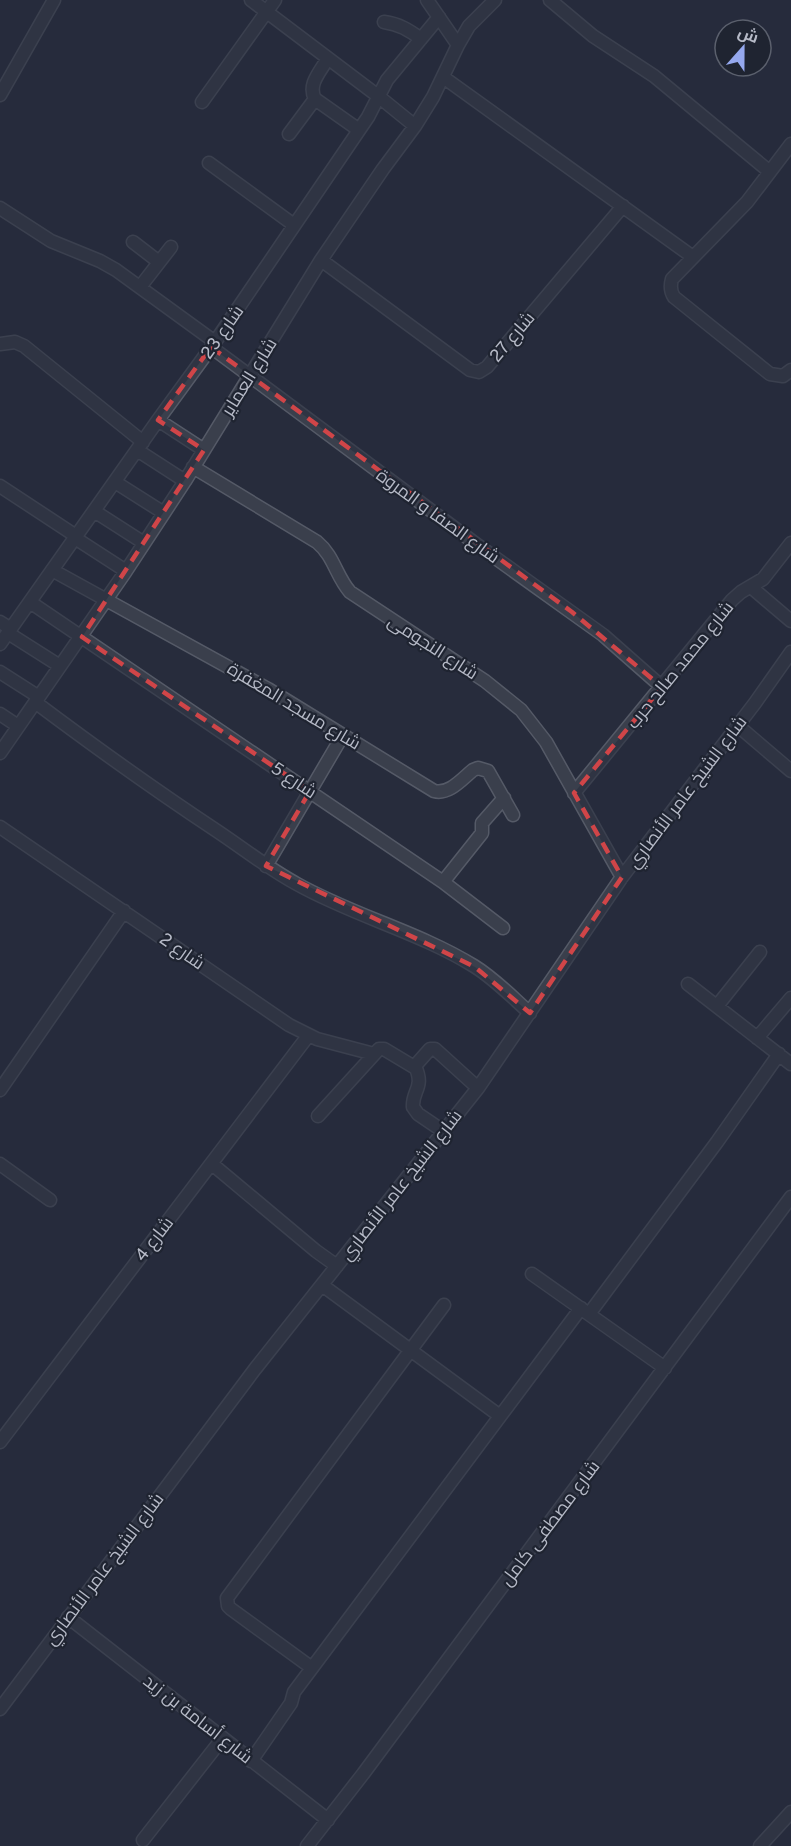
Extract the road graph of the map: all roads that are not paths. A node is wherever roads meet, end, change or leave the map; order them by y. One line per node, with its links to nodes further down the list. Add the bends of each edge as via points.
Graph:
1 (54, 0): 14 (street)
2 (250, 0): 7 (street)
3 (275, 0): 7 (street)
4 (427, 0): 8 (street)
5 (495, 0): 11 (street, شارع العماير)
6 (550, 0): 23 (street, via 593,36 654,76)
7 (266, 12): 12 (street); 17 (street)
8 (439, 17): 10 (street, شارع 23); 11 (street)
9 (384, 22): 10 (street, via 407,29)
10 (421, 39): 15 (street, شارع 23)
11 (458, 45): 13 (street, شارع العماير)
12 (328, 58): 15 (street); 16 (street, via 311,88)
13 (443, 77): 18 (street, شارع العماير); 24 (street)
14 (0, 95)
15 (378, 96): 18 (street); 19 (street, شارع 23)
16 (315, 99): 19 (street); 20 (street)
17 (202, 102)
18 (415, 126): 30 (street, شارع العماير)
19 (359, 130): 26 (street, شارع 23)
20 (289, 134)
21 (791, 144): 23 (street)
22 (209, 163): 26 (street)
23 (770, 172): 29 (street, via 747,202)
24 (623, 206): 29 (street); 30 (street, شارع 27, via 479,372 470,370)
25 (0, 208): 32 (street, شارع الصفا و المروة, via 43,237 100,261)
26 (294, 225): 34 (street, شارع 23)
27 (133, 242): 31 (street)
28 (171, 247): 31 (street)
29 (693, 257): 35 (street, via 672,279 674,297 770,375 783,376)
30 (321, 260): 36 (street, شارع العماير)
31 (159, 262): 32 (street)
32 (140, 287): 34 (street, شارع الصفا و المروة)
33 (0, 344): 38 (street, via 15,342 24,346)
34 (213, 345): 36 (street, شارع الصفا و المروة); 37 (street, شارع 23)
35 (791, 370)
36 (249, 376): 39 (street, شارع العماير); 62 (street, شارع الصفا و المروة, via 603,635)
37 (158, 420): 38 (street, شارع 23); 39 (street)
38 (140, 446): 41 (street); 42 (street, شارع 23)
39 (204, 450): 40 (street, شارع العماير)
40 (193, 467): 41 (street, شارع العماير); 71 (street, شارع النجومى, via 317,542 329,554 350,592 505,696 546,742)
41 (184, 481): 45 (street, شارع العماير)
42 (115, 482): 44 (street, شارع 23); 45 (street)
43 (0, 486): 46 (street)
44 (94, 511): 46 (street, شارع 23); 47 (street)
45 (164, 513): 47 (street, شارع العماير)
46 (75, 537): 49 (street, شارع 23); 50 (street)
47 (144, 543): 50 (street, شارع العماير)
48 (791, 543): 51 (street, شارع محمد صالح حرب, via 773,568)
49 (52, 570): 52 (street, شارع مسجد المغفرة); 53 (street, شارع 23)
50 (126, 571): 52 (street, شارع العماير)
51 (751, 587): 54 (street); 62 (street, شارع محمد صالح حرب, via 732,600)
52 (106, 601): 57 (street, شارع العماير); 67 (street, شارع مسجد المغفرة)
53 (30, 602): 56 (street, شارع 23); 57 (street, شارع 5)
54 (791, 621)
55 (0, 622): 56 (street)
56 (9, 631): 58 (street, شارع 23); 60 (street)
57 (82, 637): 60 (street, شارع العماير); 70 (street, شارع 5)
58 (0, 645)
59 (791, 652): 65 (street, شارع الشيخ عامر الأنصاري)
60 (60, 666): 63 (street, شارع العماير)
61 (0, 672): 63 (street)
62 (662, 687): 71 (street, شارع محمد صالح حرب)
63 (37, 700): 66 (street, شارع العماير); 75 (street, via 167,798)
64 (0, 714): 66 (street)
65 (737, 725): 69 (street); 76 (street, شارع الشيخ عامر الأنصاري)
66 (18, 726): 68 (street, شارع العماير)
67 (343, 735): 70 (street); 72 (street, شارع مسجد المغفرة, via 439,792 449,790 473,770 483,769)
68 (0, 753)
69 (791, 771)
70 (310, 791): 75 (street); 77 (street, شارع 5)
71 (574, 793): 76 (street, شارع النجومى)
72 (504, 798): 73 (street, شارع مسجد المغفرة); 77 (street, via 482,823 482,833)
73 (513, 815)
74 (0, 827): 78 (street, شارع 2)
75 (266, 866): 84 (street, via 297,885 475,967)
76 (622, 877): 84 (street, شارع الشيخ عامر الأنصاري)
77 (443, 882): 79 (street, شارع 5)
78 (124, 911): 85 (street, شارع 2); 92 (street)
79 (503, 928)
80 (760, 952): 83 (street)
81 (688, 984): 83 (street)
82 (791, 998): 86 (street)
83 (717, 1006): 86 (street)
84 (530, 1014): 91 (street, شارع الشيخ عامر الأنصاري)
85 (308, 1036): 87 (street, شارع 2); 96 (street, شارع 4)
86 (758, 1038): 88 (street)
87 (374, 1054): 90 (street, شارع 2, via 384,1049); 93 (street)
88 (779, 1054): 89 (street); 103 (street, via 717,1142)
89 (791, 1064)
90 (416, 1066): 91 (street, via 430,1049 435,1049); 94 (street, via 419,1079 413,1107)
91 (478, 1088): 94 (street, شارع الشيخ عامر الأنصاري)
92 (0, 1090)
93 (318, 1116)
94 (443, 1131): 99 (street, شارع الشيخ عامر الأنصاري)
95 (0, 1164): 98 (street)
96 (212, 1164): 99 (street); 107 (street, شارع 4)
97 (791, 1197): 105 (street, شارع مصطفى كامل)
98 (50, 1200)
99 (337, 1266): 101 (street, شارع الشيخ عامر الأنصاري)
100 (532, 1274): 103 (street)
101 (322, 1285): 104 (street); 108 (street, شارع الشيخ عامر الأنصاري)
102 (444, 1305): 104 (street)
103 (585, 1311): 105 (street); 106 (street)
104 (410, 1350): 106 (street); 109 (street, via 227,1598 231,1609)
105 (665, 1368): 114 (street, شارع مصطفى كامل)
106 (500, 1416): 109 (street)
107 (0, 1442)
108 (68, 1617): 110 (street, شارع الشيخ عامر الأنصاري); 111 (street, شارع أسامة بن زيد)
109 (312, 1668): 112 (street)
110 (0, 1709)
111 (222, 1739): 112 (street, شارع أسامة بن زيد); 115 (street)
112 (251, 1761): 114 (street, شارع أسامة بن زيد)
113 (791, 1812): 117 (street)
114 (328, 1820): 116 (street, شارع مصطفى كامل)
115 (143, 1840)
116 (307, 1846)
117 (760, 1846)

